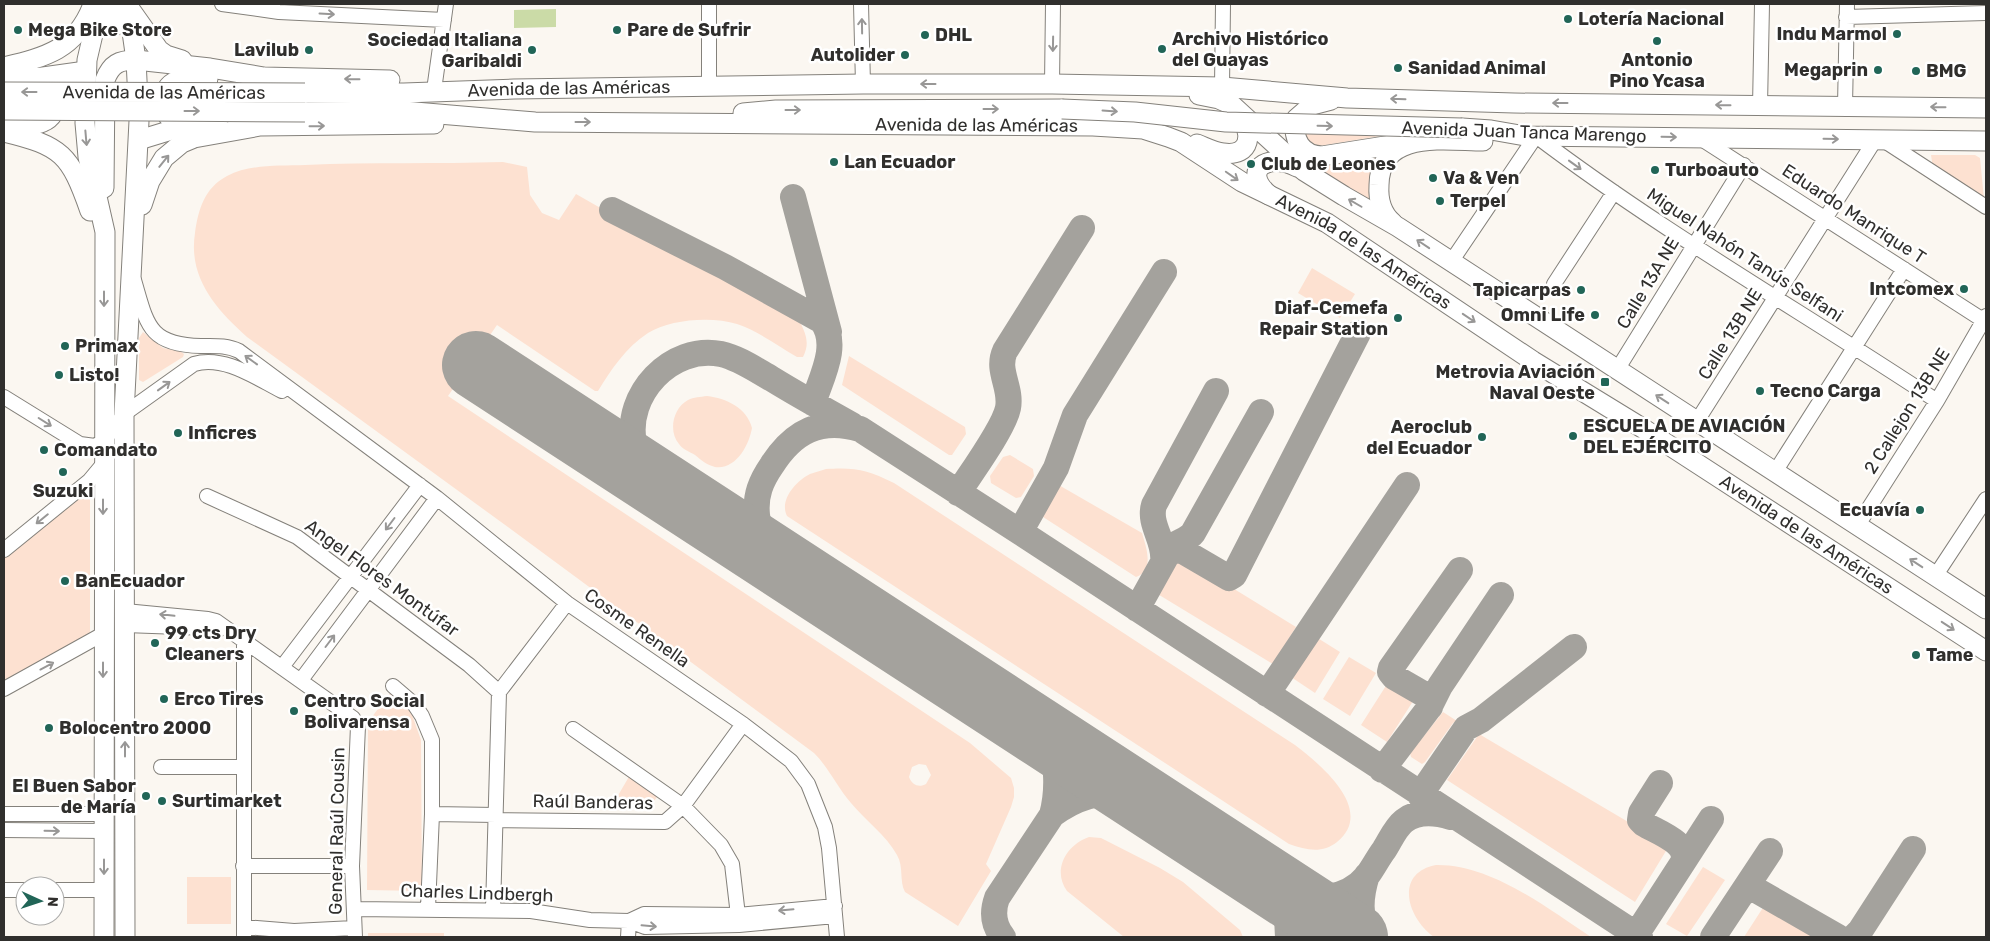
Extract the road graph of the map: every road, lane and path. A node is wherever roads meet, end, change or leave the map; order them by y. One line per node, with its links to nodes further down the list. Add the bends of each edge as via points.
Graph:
1 (93, 4): 18 (main road, via 79,32 64,46 38,59)
2 (100, 4): 20 (main road)
3 (108, 4): 11 (main road, via 108,21 116,25)
4 (222, 4): 12 (street)
5 (446, 4): 16 (street)
6 (709, 4): 27 (street)
7 (861, 4): 25 (street, one-way to 7)
8 (1053, 4): 26 (street, one-way to 26)
9 (1223, 4): 30 (street)
10 (1762, 4): 32 (street)
11 (126, 5): 17 (main road); 19 (main road, via 159,50)
12 (279, 8): 16 (street, one-way to 16)
13 (1931, 9): 14 (street); 15 (street)
14 (1847, 11): 33 (street)
15 (1986, 13)
16 (444, 20): 24 (street)
17 (136, 60): 19 (main road); 48 (main road); 60 (main road, via 118,62 112,66 105,80)
18 (4, 67)
19 (210, 68): 21 (main road)
20 (86, 71): 23 (main road); 60 (main road, one-way to 60, via 85,140)
21 (264, 77): 24 (main road, one-way to 21); 41 (main road, via 188,78 174,82 164,93 164,108 172,121)
22 (4, 78): 23 (main road)
23 (36, 78): 40 (main road, via 49,83 56,96 55,111 50,118 36,124)
24 (435, 83): 28 (main road)
25 (862, 84): 26 (main road, Avenida de las Américas, one-way to 25); 27 (main road, Avenida de las Américas)
26 (1052, 84): 30 (main road, Avenida de las Américas, via 1135,85)
27 (709, 86): 28 (main road, Avenida de las Américas)
28 (514, 89): 29 (main road, Avenida de las Américas, one-way to 29, bridge, via 404,93)
29 (4, 92)
30 (1220, 93): 31 (main road, Avenida Juan Tanca Marengo); 44 (main road, via 1248,128 1246,145 1237,152 1217,152 1167,133); 53 (main road, Avenida de las Américas)
31 (1347, 98): 32 (main road, Avenida Juan Tanca Marengo, one-way to 31); 50 (main road, via 1312,105 1296,119 1295,134 1299,145 1309,154 1322,156)
32 (1760, 106): 33 (main road, Avenida Juan Tanca Marengo)
33 (1845, 106): 34 (main road, Avenida Juan Tanca Marengo, one-way to 33)
34 (1986, 108)
35 (937, 109): 36 (main road, Avenida de las Américas, one-way to 36); 39 (main road, Avenida de las Américas, one-way to 35, via 776,110); 43 (main road)
36 (1062, 109): 46 (main road, Avenida Juan Tanca Marengo, one-way to 46, bridge, via 1226,122 1462,128)
37 (4, 110): 38 (main road, Avenida de las Américas, one-way to 38, bridge, via 403,111)
38 (514, 122): 39 (main road, Avenida de las Américas, one-way to 39); 42 (main road, one-way to 38)
39 (658, 122): 43 (main road, Avenida de las Américas)
40 (4, 123)
41 (188, 125): 42 (main road); 48 (main road)
42 (260, 126): 59 (main road, one-way to 42, via 150,181 173,150 194,138)
43 (987, 126): 44 (main road, Avenida de las Américas)
44 (1143, 129): 55 (main road, Avenida de las Américas, one-way to 55, via 1181,142 1242,182)
45 (4, 132): 60 (main road, via 43,143 55,149 68,163 80,182)
46 (1530, 136): 47 (main road, Avenida Juan Tanca Marengo, one-way to 47); 50 (main road, via 1491,141); 54 (street, Miguel Nahón Tanús Selfani, one-way to 54); 62 (street)
47 (1700, 138): 49 (main road, Avenida Juan Tanca Marengo, one-way to 49); 52 (street, Eduardo Manrique T)
48 (139, 140): 59 (main road)
49 (1879, 140): 51 (main road, Avenida Juan Tanca Marengo); 56 (street); 57 (street, Calle 13B NE)
50 (1420, 141): 58 (main road, via 1395,149 1380,172 1378,191 1382,208)
51 (1986, 141)
52 (1744, 165): 57 (street, Eduardo Manrique T); 61 (street, Calle 13A NE)
53 (1304, 171): 55 (main road, via 1283,161 1265,162 1257,176 1260,186); 58 (main road, Avenida de las Américas, one-way to 53)
54 (1614, 192): 61 (street, Miguel Nahón Tanús Selfani); 65 (street)
55 (1269, 195): 92 (main road, Avenida de las Américas, one-way to 92, via 1327,222 1533,361 1644,429)
56 (1986, 207)
57 (1826, 218): 63 (street, Eduardo Manrique T); 66 (street, Calle 13B NE)
58 (1398, 227): 62 (main road, Avenida de las Américas, one-way to 58)
59 (133, 238): 64 (main road)
60 (105, 241): 75 (main road, one-way to 75)
61 (1693, 245): 66 (street, Miguel Nahón Tanús Selfani); 69 (street, Calle 13A NE)
62 (1451, 262): 69 (main road, Avenida de las Américas)
63 (1904, 269): 67 (street, Eduardo Manrique T); 68 (street)
64 (132, 273): 72 (street, Cosme Renella, one-way to 64, via 235,349 182,345 163,339 149,325); 73 (main road)
65 (1554, 284)
66 (1774, 298): 68 (street, Miguel Nahón Tanús Selfani); 74 (street, Calle 13B NE)
67 (1985, 320): 71 (street, 2 Callejon 13B NE)
68 (1856, 347): 71 (street, Miguel Nahón Tanús Selfani); 77 (street)
69 (1617, 370): 74 (main road, Avenida de las Américas, one-way to 69)
70 (4, 397): 75 (street, one-way to 75, via 80,444 95,446)
71 (1936, 401): 82 (street, 2 Callejon 13B NE)
72 (318, 409): 73 (street, Cosme Renella, one-way to 72, via 194,364 204,361 239,370); 78 (street, Cosme Renella)
73 (124, 414): 75 (street, Cosme Renella); 89 (main road)
74 (1697, 421): 77 (main road, Avenida de las Américas)
75 (104, 441): 76 (main road)
76 (104, 463): 83 (street, one-way to 83, via 89,481); 90 (main road, one-way to 90)
77 (1776, 472): 82 (main road, Avenida de las Américas)
78 (420, 485): 80 (street, Cosme Renella); 85 (street, one-way to 85)
79 (207, 496): 85 (street, Angel Flores Montúfar, via 297,537)
80 (437, 498): 86 (street); 87 (street, Cosme Renella)
81 (1986, 498): 84 (street)
82 (1858, 525): 84 (main road, Avenida de las Américas, one-way to 82)
83 (4, 550)
84 (1936, 575): 88 (main road, Avenida de las Américas)
85 (351, 576): 86 (street, Angel Flores Montúfar); 93 (street)
86 (369, 589): 94 (street, one-way to 86); 97 (street, Angel Flores Montúfar, via 469,665)
87 (567, 603): 97 (street); 98 (street, Cosme Renella)
88 (1986, 609)
89 (125, 618): 91 (street, via 207,628); 121 (main road, one-way to 89)
90 (103, 634): 96 (street, one-way to 90); 106 (main road, one-way to 106)
91 (244, 642): 93 (street); 101 (street)
92 (1986, 651)
93 (282, 667): 94 (street)
94 (301, 680): 109 (street, General Raúl Cousin, via 347,712 358,726)
95 (393, 686): 104 (street, via 414,704 432,740)
96 (4, 689)
97 (499, 692): 105 (street)
98 (743, 724): 102 (street, Raúl Banderas); 115 (street, Cosme Renella, via 791,761 808,784 825,827)
99 (573, 728): 102 (street)
100 (161, 767): 101 (street)
101 (244, 767): 108 (street)
102 (683, 806): 105 (street, Raúl Banderas, via 665,822); 116 (street, via 727,854 732,864)
103 (4, 814): 106 (street)
104 (432, 814): 105 (street, Raúl Banderas); 112 (street)
105 (496, 817): 114 (street)
106 (104, 822): 107 (street, one-way to 106); 111 (main road, one-way to 111)
107 (4, 830)
108 (243, 866): 109 (street); 118 (street)
109 (352, 866): 113 (street, General Raúl Cousin)
110 (65, 890): 111 (street)
111 (104, 890): 120 (main road)
112 (428, 908): 113 (street, Charles Lindbergh); 114 (street, Charles Lindbergh)
113 (354, 909): 119 (street, General Raúl Cousin)
114 (493, 910): 117 (street, Charles Lindbergh)
115 (835, 911): 116 (street, Charles Lindbergh); 123 (street, Cosme Renella)
116 (738, 920): 117 (street, Charles Lindbergh, via 644,914)
117 (629, 921): 122 (street)
118 (244, 932): 119 (street)
119 (355, 932)
120 (104, 937)
121 (125, 937)
122 (628, 937)
123 (837, 937)

